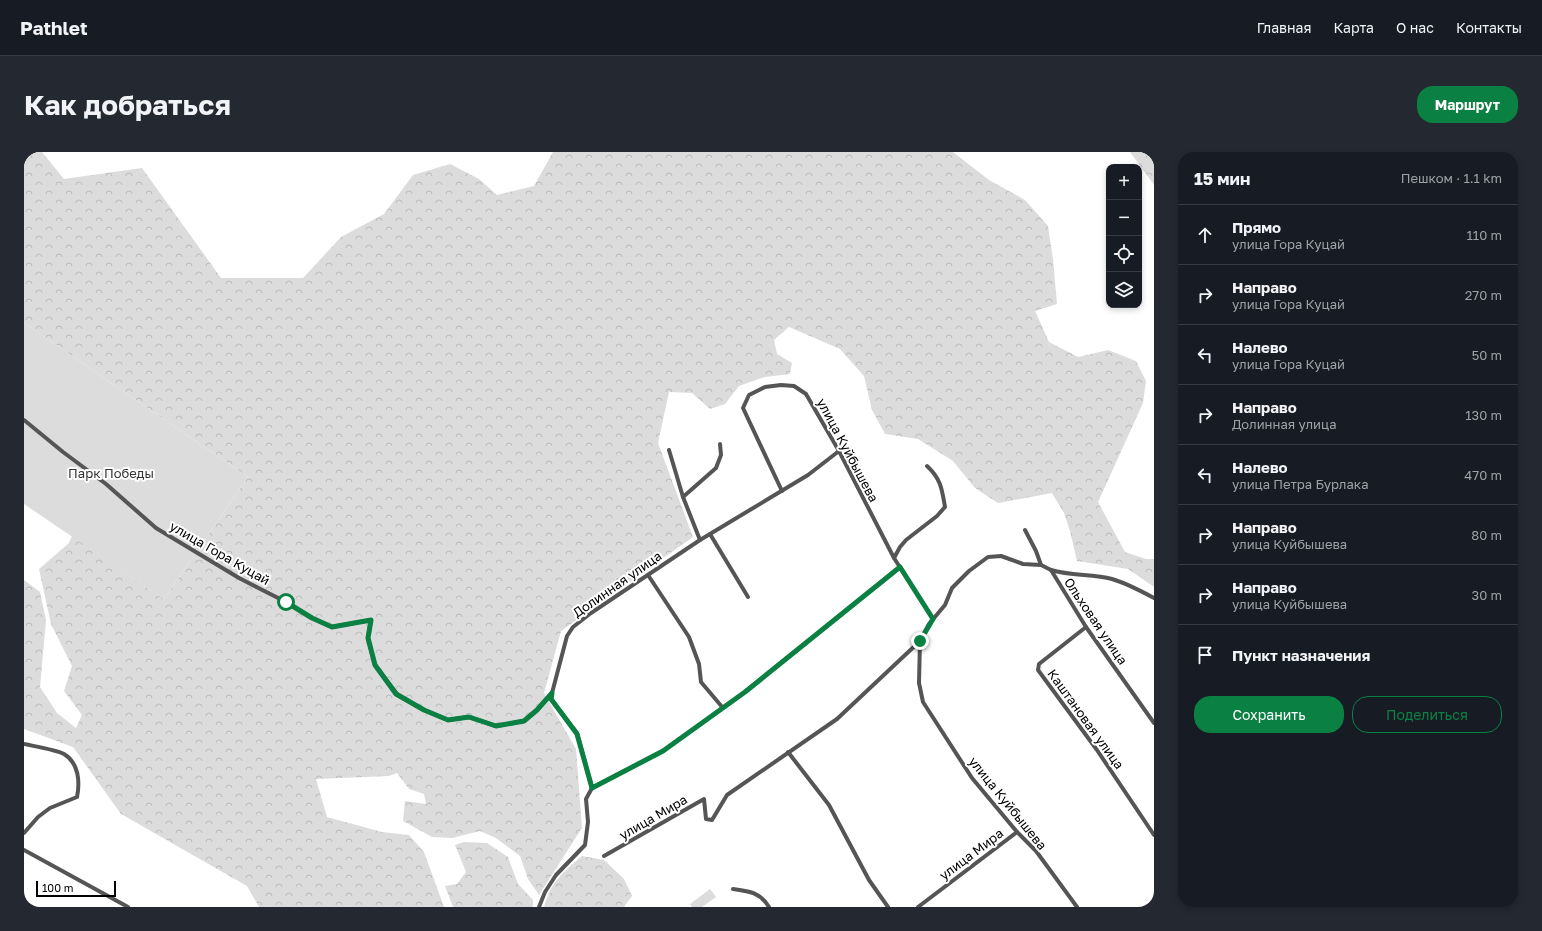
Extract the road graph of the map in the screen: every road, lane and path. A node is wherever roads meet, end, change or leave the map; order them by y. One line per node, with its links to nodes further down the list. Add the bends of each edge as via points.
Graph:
1 (24, 420): 21 (street, улица Гора Куцай, via 106,484 156,528 239,578 332,627 371,620 368,638 375,665 396,694 424,710 448,720 469,717 496,726 524,721)
2 (720, 444): 7 (street, via 721,455 716,468)
3 (669, 450): 7 (street)
4 (839, 451): 6 (street, Долинная улица, via 808,475); 6 (street, улица Куйбышева, via 806,394 794,386 781,385 749,394 743,408); 11 (street, улица Куйбышева)
5 (927, 466): 11 (street, via 936,475 945,507 906,540)
6 (782, 490): 9 (street, Долинная улица)
7 (683, 498): 10 (street)
8 (1025, 530): 12 (street)
9 (710, 534): 10 (street, Долинная улица); 16 (street)
10 (700, 540): 15 (street, Долинная улица)
11 (894, 558): 13 (street, улица Куйбышева)
12 (1041, 565): 14 (street, Ольховая улица); 18 (street, улица Куйбышева, via 1023,564 1001,556 988,557 952,588 945,604)
13 (900, 567): 18 (street, улица Куйбышева); 22 (street)
14 (1051, 570): 17 (street, via 1112,580); 19 (street, Ольховая улица)
15 (648, 575): 21 (street, Долинная улица, via 573,627 567,636); 22 (street, via 689,637 699,664 701,682)
16 (748, 597)
17 (1154, 598)
18 (933, 619): 20 (street, улица Куйбышева)
19 (1086, 627): 23 (street, Ольховая улица); 29 (street, Каштановая улица, via 1039,664 1038,670 1097,750)
20 (920, 641): 25 (street, улица Мира, via 837,719); 27 (street, улица Куйбышева, via 919,683 923,702 972,778)
21 (552, 693): 26 (street, via 551,699 577,734)
22 (723, 708): 26 (street, via 663,751)
23 (1154, 723)
24 (24, 744): 28 (street, via 64,754 78,773 79,785 77,797 50,808)
25 (788, 752): 31 (street, улица Мира, via 727,795 712,820 706,819 704,799); 36 (street, via 829,805 869,880)
26 (592, 788): 34 (street, via 586,799 588,822 585,845 556,875)
27 (1017, 832): 37 (street, улица Мира); 38 (street, улица Куйбышева, via 1036,851)
28 (24, 833)
29 (1154, 835)
30 (24, 850): 33 (street)
31 (604, 856)
32 (733, 889): 35 (street, via 753,892 766,902)
33 (128, 907)
34 (539, 907)
35 (768, 907)
36 (888, 907)
37 (918, 907)
38 (1077, 907)

